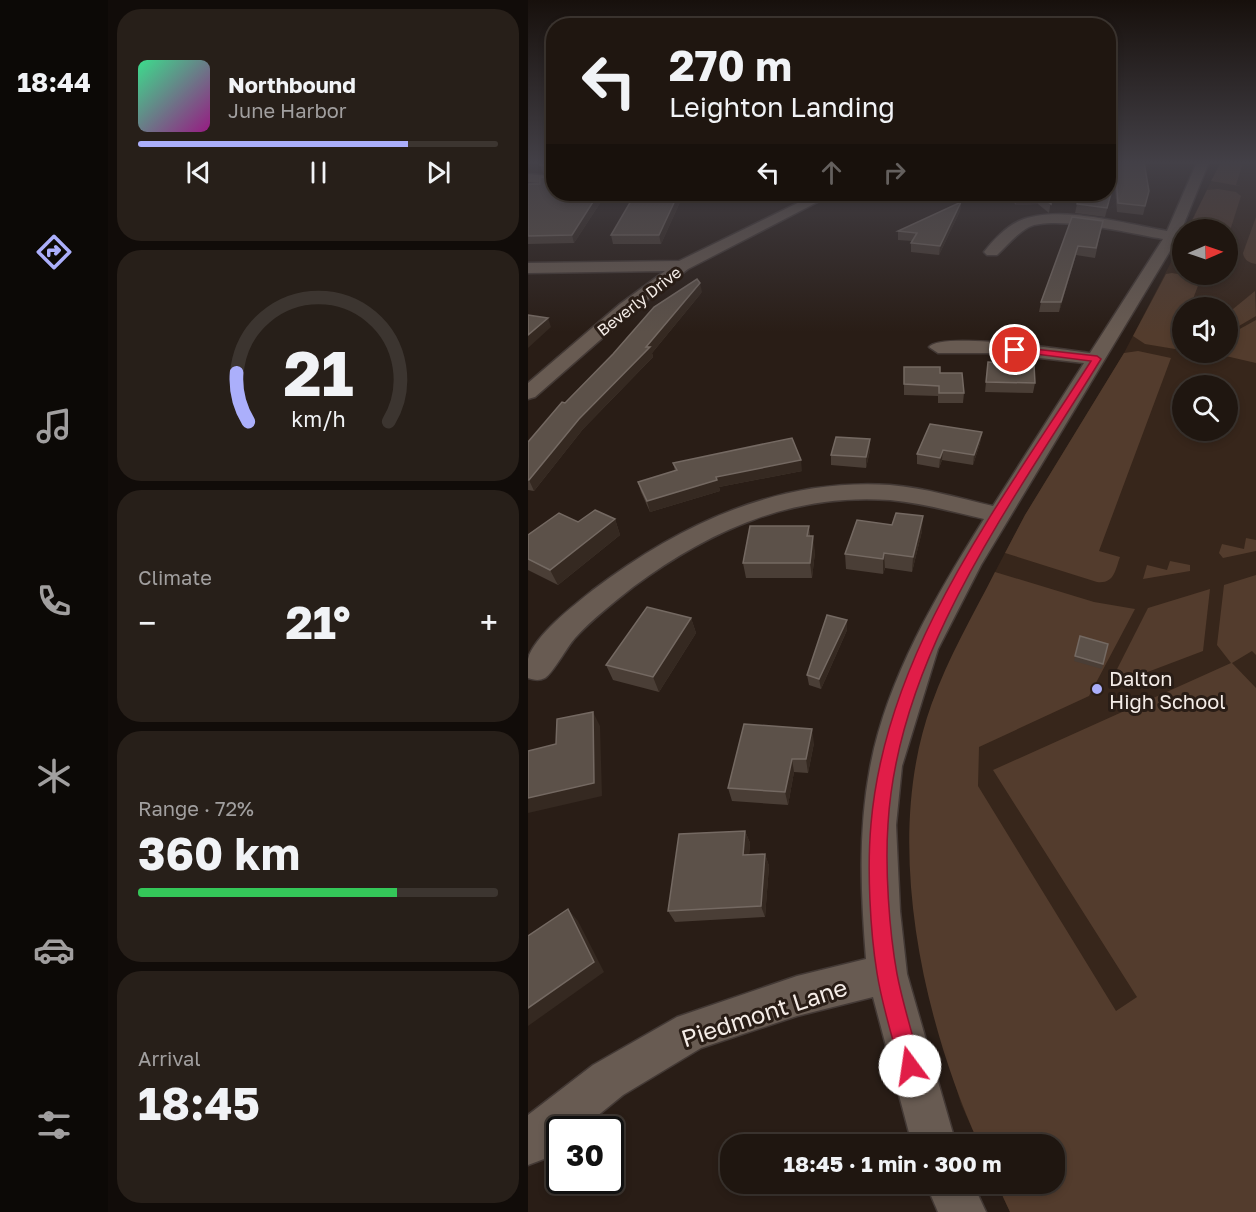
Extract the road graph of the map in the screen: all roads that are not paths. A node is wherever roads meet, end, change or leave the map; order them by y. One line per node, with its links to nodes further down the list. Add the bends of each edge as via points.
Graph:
1 (776, 219): 4 (street, Beverly Drive)
2 (1172, 236): 3 (street, via 1050,220 1024,224); 7 (street)
3 (992, 252)
4 (682, 266): 5 (street); 8 (street, Beverly Drive, via 626,308)
5 (528, 268)
6 (938, 347): 7 (street, via 995,347)
7 (1097, 359): 9 (street)
8 (528, 393)
9 (999, 515): 10 (street, via 891,493 815,494 772,503 729,518 651,559 567,625 549,646); 11 (street, via 924,649 886,766 879,825)
10 (537, 669)
11 (887, 974): 12 (street); 13 (street, Piedmont Lane, via 797,996 691,1031 608,1080)
12 (931, 1134)
13 (528, 1143)
14 (954, 1194): 15 (street)
15 (963, 1212)

